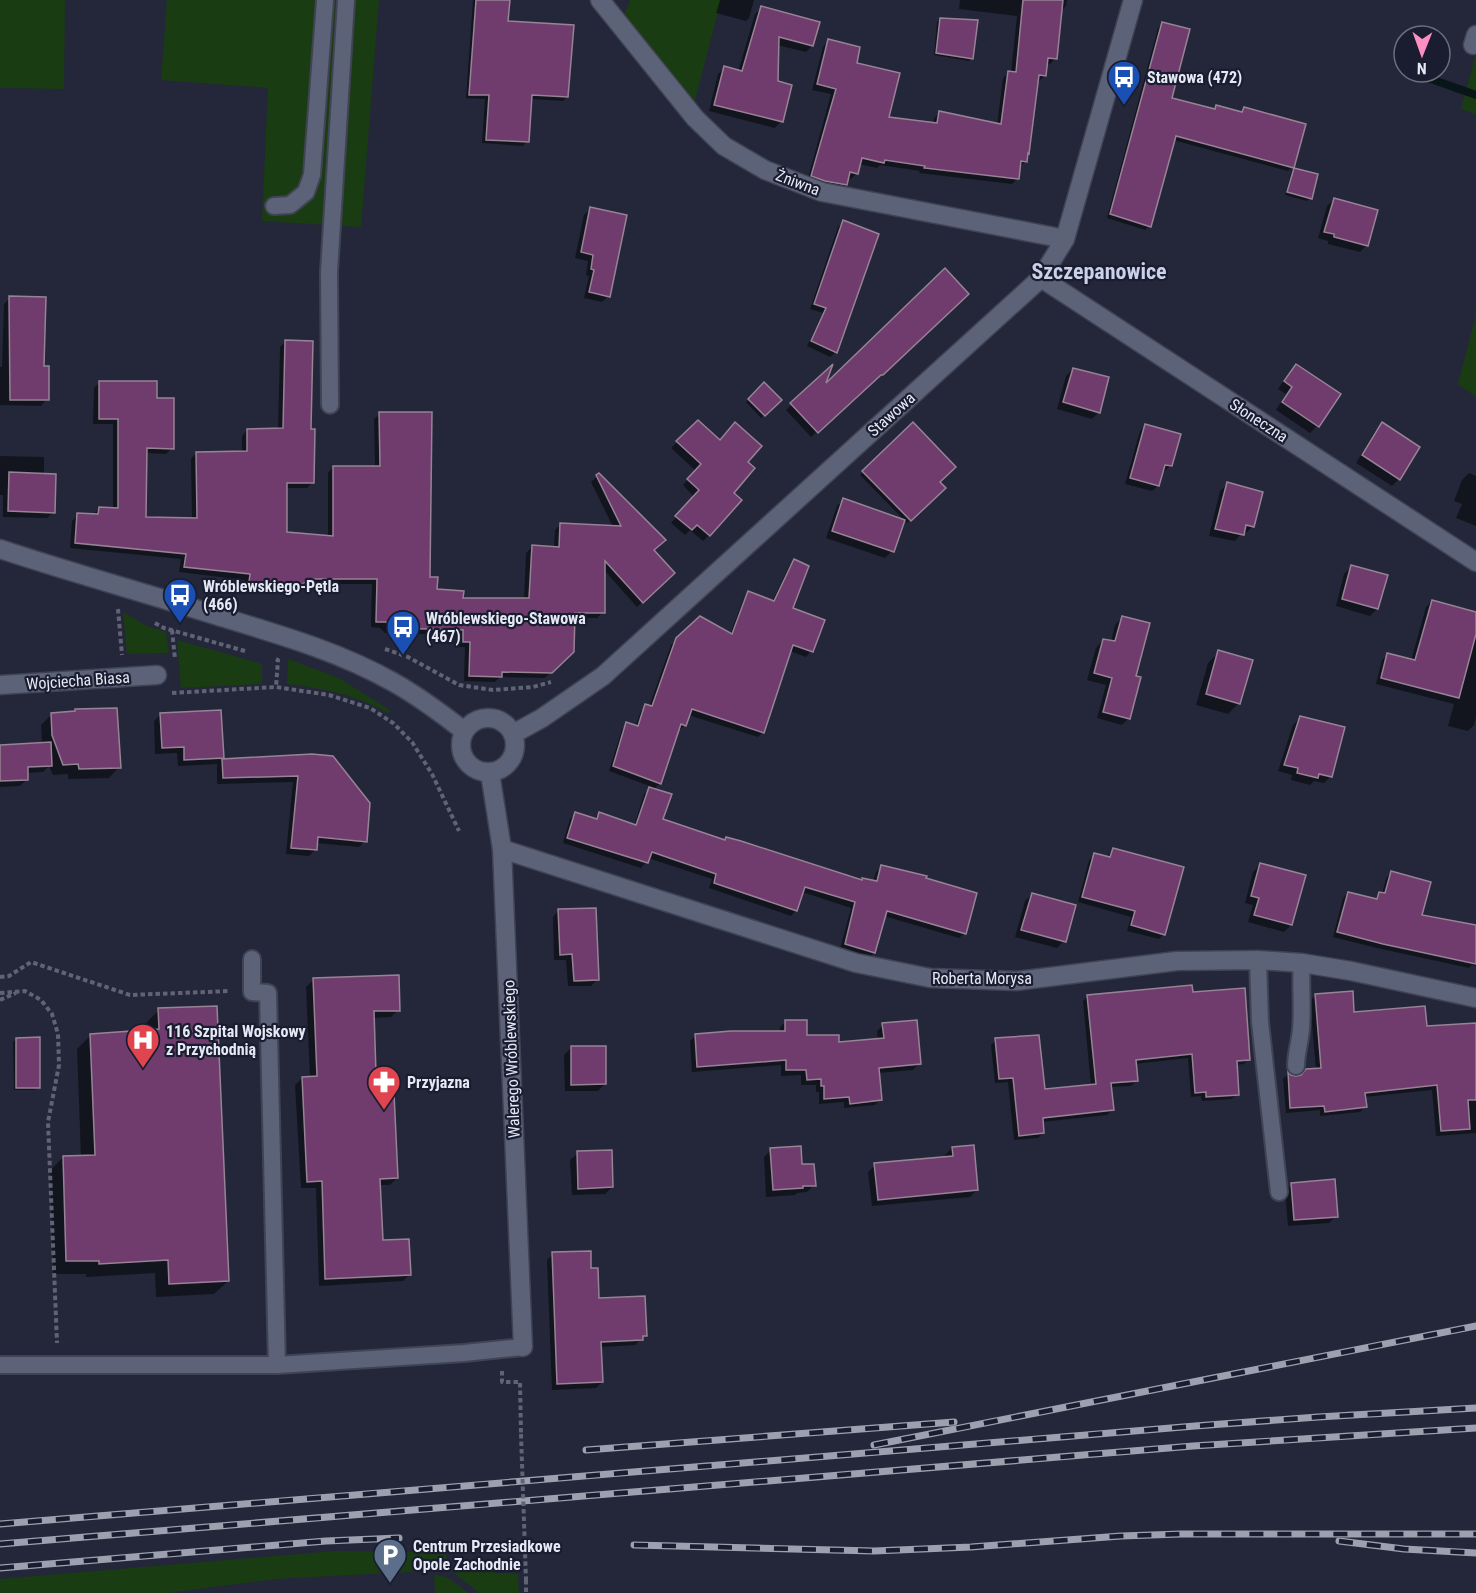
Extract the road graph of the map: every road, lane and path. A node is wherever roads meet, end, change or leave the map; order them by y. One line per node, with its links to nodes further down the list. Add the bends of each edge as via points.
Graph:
1 (325, 0): 5 (lane, via 312,175 306,192 290,205)
2 (346, 0): 8 (lane, via 329,272)
3 (600, 0): 6 (street, Żniwna, via 695,118 724,146 765,170 822,192)
4 (1132, 0): 6 (street, Stawowa)
5 (274, 206)
6 (1065, 239): 7 (street, Stawowa)
7 (1041, 278): 10 (street, Słoneczna); 17 (street, Stawowa, via 603,675)
8 (330, 405)
9 (0, 549): 11 (street)
10 (1476, 562)
11 (123, 587): 12 (path, via 118,603); 16 (street, via 266,630 355,662 428,704)
12 (122, 658)
13 (157, 675): 14 (street, Wojciecha Biasa)
14 (0, 685)
15 (168, 693): 19 (path, via 276,687 328,695 370,708 412,742)
16 (464, 731): 17 (street, via 485,717 502,722); 18 (street, via 462,756 474,769)
17 (513, 734): 18 (street, via 512,759 499,771)
18 (490, 773): 20 (street, Walerego Wróblewskiego)
19 (459, 831)
20 (502, 849): 22 (street, Roberta Morysa, via 856,963 930,978 1016,981 1177,961); 32 (street, Walerego Wróblewskiego)
21 (252, 959): 36 (lane, via 252,992 268,993)
22 (1258, 960): 23 (street, Roberta Morysa); 31 (lane, via 1260,1022)
23 (1302, 963): 28 (street, Roberta Morysa); 30 (lane)
24 (0, 977): 25 (path, via 9,976 31,962 130,995)
25 (241, 990)
26 (20, 992): 27 (path); 29 (path); 35 (path, via 41,1000 52,1014 58,1034 59,1065 48,1122)
27 (0, 993)
28 (1476, 998)
29 (0, 1000)
30 (1296, 1066)
31 (1279, 1192)
32 (523, 1347): 36 (lane)
33 (501, 1364): 37 (path, bridge, via 502,1382 520,1382)
34 (0, 1365): 35 (lane)
35 (58, 1365): 36 (lane)
36 (277, 1365)
37 (526, 1593)

